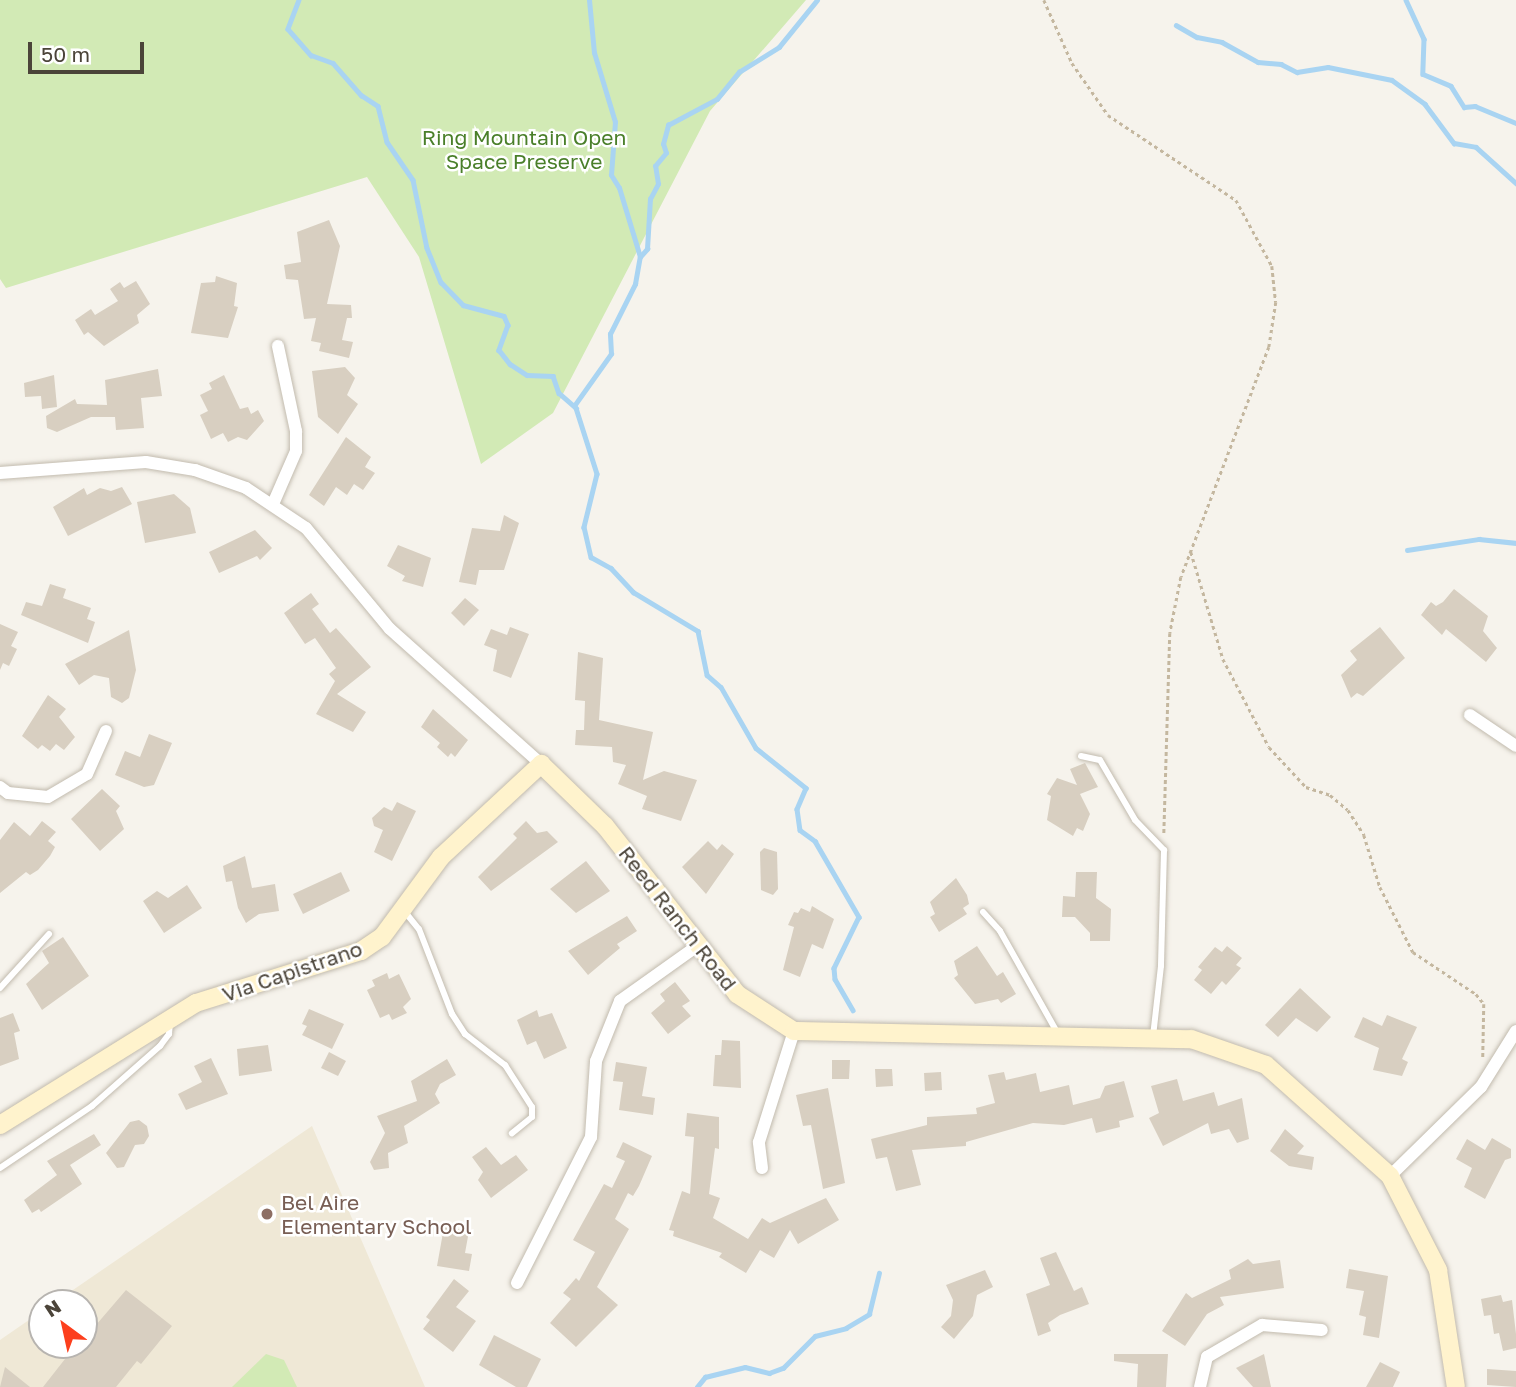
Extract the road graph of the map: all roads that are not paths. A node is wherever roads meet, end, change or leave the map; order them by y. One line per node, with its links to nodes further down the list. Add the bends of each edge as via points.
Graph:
1 (278, 346): 3 (street, via 296,451)
2 (0, 473): 3 (street, Reed Ranch Road, via 169,464 222,477)
3 (272, 504): 8 (street, Reed Ranch Road, via 313,536 390,629)
4 (1470, 715): 6 (street)
5 (106, 731): 9 (street, via 87,774 48,797 8,793)
6 (1516, 746)
7 (1081, 756): 19 (lane, via 1100,760 1135,820 1164,850 1161,966)
8 (541, 764): 10 (street, Via Capistrano, via 441,857); 13 (street, Reed Ranch Road, via 605,826)
9 (0, 787)
10 (403, 909): 15 (street, Via Capistrano, via 382,937 361,951 196,1003); 21 (lane, via 419,929 452,1014 465,1034 505,1065 533,1107 532,1117)
11 (983, 912): 18 (lane, via 1000,931)
12 (49, 934): 14 (lane)
13 (697, 946): 16 (street, Reed Ranch Road, via 737,994); 25 (street, via 620,1001 596,1061 591,1137)
14 (0, 988)
15 (170, 1020): 20 (street, Via Capistrano); 22 (lane, via 169,1034 160,1046 100,1099)
16 (794, 1031): 18 (street); 23 (street, via 759,1142)
17 (1516, 1031): 24 (street, via 1481,1087)
18 (1059, 1036): 19 (street)
19 (1153, 1038): 24 (street, via 1191,1039 1266,1065)
20 (0, 1125)
21 (512, 1133)
22 (0, 1168)
23 (762, 1168)
24 (1390, 1176): 28 (street, via 1438,1270)
25 (517, 1283)
26 (1322, 1330): 27 (street, via 1262,1325 1207,1357)
27 (1200, 1387)
28 (1456, 1387)

